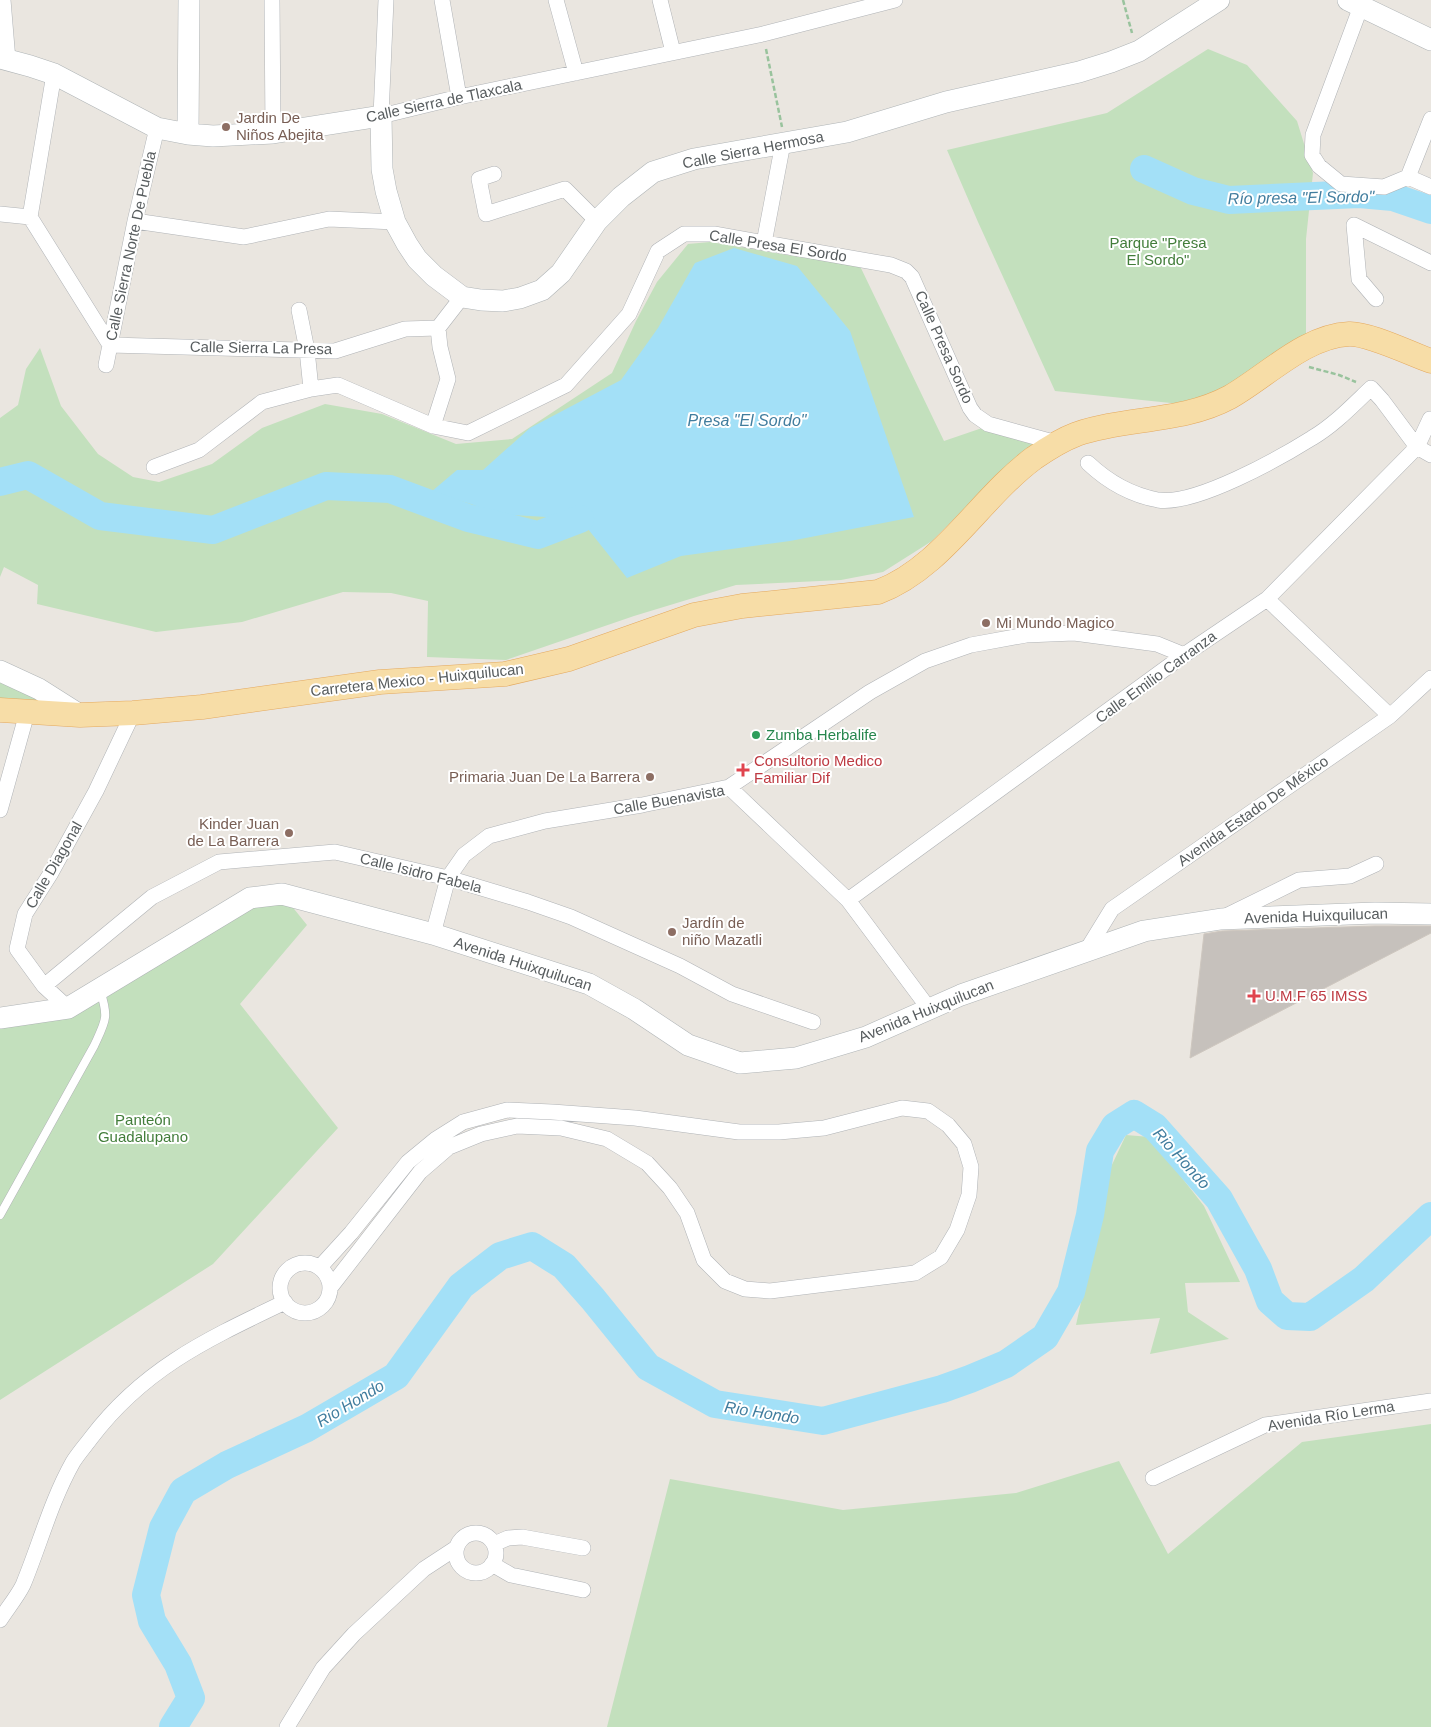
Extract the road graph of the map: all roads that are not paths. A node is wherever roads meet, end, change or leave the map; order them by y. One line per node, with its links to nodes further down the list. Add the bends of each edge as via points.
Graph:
1 (2, 0): 13 (street)
2 (189, 0): 21 (street)
3 (272, 0): 20 (street)
4 (386, 0): 17 (street, Calle Sierra Hermosa)
5 (442, 0): 16 (street)
6 (556, 0): 14 (street)
7 (660, 0): 12 (street)
8 (895, 0): 12 (street, Calle Sierra de Tlaxcala, via 762,34)
9 (1219, 0): 22 (street, Calle Sierra Hermosa, via 1139,51 1111,62 946,102 847,132)
10 (1355, 3): 11 (street); 24 (street, via 1314,135 1312,155 1319,166 1341,184 1384,187)
11 (1431, 40)
12 (673, 52): 14 (street, Calle Sierra de Tlaxcala)
13 (4, 59): 15 (street, Calle Sierra de Tlaxcala)
14 (576, 73): 16 (street, Calle Sierra de Tlaxcala)
15 (54, 74): 19 (street, Calle Sierra de Tlaxcala); 27 (street)
16 (459, 97): 17 (street, Calle Sierra de Tlaxcala)
17 (381, 116): 20 (street, Calle Sierra de Tlaxcala); 30 (street, Calle Sierra Hermosa, via 382,169)
18 (1431, 119): 24 (street)
19 (157, 128): 21 (street, Calle Sierra de Tlaxcala); 29 (street, Calle Sierra Norte De Puebla)
20 (273, 133): 21 (street, Calle Sierra de Tlaxcala)
21 (188, 134)
22 (783, 143): 28 (street, Calle Sierra Hermosa, via 694,159 652,172); 31 (street)
23 (494, 174): 28 (street, via 479,179 486,214 565,189)
24 (1408, 177): 25 (street)
25 (1431, 187)
26 (0, 214): 27 (street)
27 (30, 217): 38 (street)
28 (597, 221): 34 (street, Calle Sierra Hermosa, via 562,273 542,290 503,301)
29 (134, 222): 30 (street, via 244,237 329,219); 38 (street, Calle Sierra Norte De Puebla)
30 (395, 222): 34 (street, Calle Sierra Hermosa, via 417,259)
31 (764, 243): 33 (street, Calle Presa El Sordo); 44 (street, Calle Presa El Sordo, via 714,234 684,234 658,251 629,314 566,385 468,434)
32 (1431, 263): 35 (street, via 1354,225 1359,279)
33 (891, 265): 45 (street, Calle Presa Sordo, via 912,277 975,415 988,424)
34 (462, 297): 37 (street)
35 (1376, 299)
36 (300, 310): 39 (street)
37 (438, 328): 39 (street, Calle Sierra La Presa, via 405,329 335,351); 44 (street, via 448,379)
38 (110, 346): 39 (street, Calle Sierra La Presa); 41 (street, Calle Sierra Norte De Puebla)
39 (307, 350): 42 (street)
40 (1431, 361): 45 (main road, Carretera Mexico - Huixquilucan, via 1361,335 1339,336 1308,346 1230,397 1210,406 1076,434)
41 (106, 365)
42 (310, 389): 44 (street, Calle Presa El Sordo, via 338,385); 49 (street, Calle Presa El Sordo, via 262,402 199,450)
43 (1430, 419): 46 (street, Calle Emilio Carranza)
44 (433, 426)
45 (1057, 443): 56 (main road, Carretera Mexico - Huixquilucan, via 1007,481 925,565 893,587 878,592 742,606 694,615 569,659 505,674 380,682 202,707)
46 (1417, 446): 47 (street); 48 (street, via 1371,388 1313,438 1219,487 1185,498 1159,500 1131,492 1102,476); 50 (street, Calle Emilio Carranza)
47 (1431, 455)
48 (1088, 463)
49 (154, 467)
50 (1267, 598): 51 (street, Calle Emilio Carranza); 58 (street)
51 (1184, 655): 59 (street, via 1157,644 1074,633 1026,634 971,645 925,661 870,692); 63 (street, Calle Emilio Carranza)
52 (0, 671): 57 (street, via 40,690)
53 (1431, 678): 58 (street, Avenida Estado De México)
54 (0, 710): 55 (main road, Carretera Mexico - Huixquilucan)
55 (27, 713): 57 (main road, Carretera Mexico - Huixquilucan); 60 (street)
56 (133, 713): 57 (main road, Carretera Mexico - Huixquilucan); 68 (street, Calle Diagonal, via 96,791 25,914 17,948)
57 (80, 715)
58 (1390, 716): 67 (street, Avenida Estado De México, via 1112,909)
59 (729, 786): 62 (street, Calle Buenavista, via 545,821 489,836 464,854); 63 (street, Calle Buenavista)
60 (0, 810)
61 (1376, 864): 65 (street, via 1350,876 1299,880)
62 (448, 878): 66 (street, Calle Buenavista); 68 (street, Calle Isidro Fabela, via 335,852 218,862 152,897); 73 (street, Calle Isidro Fabela, via 571,917 680,966 732,994)
63 (848, 900): 71 (street, Calle Buenavista)
64 (1431, 914): 65 (street, Avenida Huixquilucan)
65 (1221, 919): 67 (street, Avenida Huixquilucan, via 1144,932)
66 (433, 934): 69 (street, Avenida Huixquilucan, via 282,894 250,898); 71 (street, Avenida Huixquilucan, via 589,984 688,1045 740,1063 796,1058 866,1038)
67 (1085, 953): 71 (street, Avenida Huixquilucan, via 961,995)
68 (44, 986): 70 (street, Calle Diagonal)
69 (99, 988): 70 (street, Avenida Huixquilucan); 74 (lane, via 107,1013 105,1023)
70 (68, 1008): 72 (street, Avenida Huixquilucan)
71 (930, 1010)
72 (0, 1018)
73 (813, 1022)
74 (0, 1215)
75 (320, 1267): 76 (street, via 329,1280); 76 (street, via 408,1162 464,1122 507,1110 635,1118 738,1132 824,1128 902,1108 928,1111 948,1125 964,1144 971,1167 969,1195 957,1230 940,1257 915,1273 770,1291 753,1290 725,1281 704,1260 687,1213 647,1163 608,1139 561,1128 517,1126 481,1134 449,1147 420,1172); 77 (street, via 297,1264 285,1273 280,1288)
76 (330, 1288): 77 (street, via 326,1302 313,1311 298,1312)
77 (285, 1302): 85 (street, via 212,1337 159,1370 130,1394 100,1427 73,1461 50,1511 22,1587)
78 (1431, 1401): 79 (street, Avenida Río Lerma, via 1265,1425)
79 (1153, 1478)
80 (494, 1544): 81 (street, via 477,1533 464,1537); 82 (street, via 522,1537); 83 (street, via 496,1551)
81 (456, 1548): 83 (street, via 458,1562 468,1572 481,1572); 86 (street, via 424,1569 354,1634 323,1668)
82 (583, 1548)
83 (492, 1564): 84 (street, via 511,1575)
84 (582, 1590)
85 (0, 1620)
86 (288, 1727)

